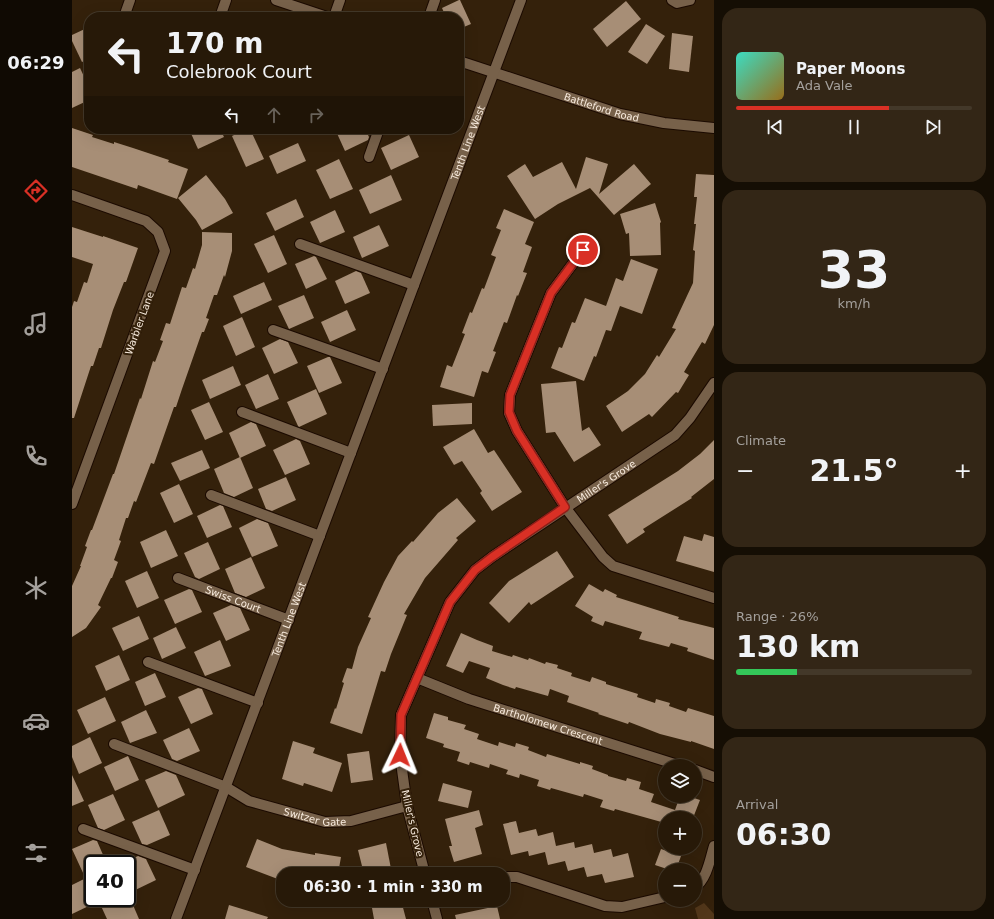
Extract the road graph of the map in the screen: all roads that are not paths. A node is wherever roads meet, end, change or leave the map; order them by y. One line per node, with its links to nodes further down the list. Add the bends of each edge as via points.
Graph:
1 (130, 0): 9 (street)
2 (226, 0): 10 (street)
3 (276, 0): 11 (street)
4 (340, 0): 12 (street)
5 (434, 0): 13 (street)
6 (521, 0): 15 (street, Tenth Line West)
7 (672, 0): 8 (street, via 677,3)
8 (690, 0)
9 (126, 12)
10 (222, 12)
11 (310, 12)
12 (336, 12)
13 (430, 12)
14 (464, 63): 15 (street, Battleford Road)
15 (493, 72): 16 (street, Battleford Road, via 620,114 664,123); 22 (street, Tenth Line West)
16 (714, 128)
17 (376, 134): 18 (street)
18 (369, 157)
19 (72, 195): 29 (street, Warbler Lane, via 146,221 158,232 164,251)
20 (300, 244): 22 (street)
21 (583, 250): 30 (street, via 551,293 510,395 509,412 517,431)
22 (414, 285): 24 (street, Tenth Line West)
23 (273, 330): 24 (street)
24 (383, 369): 27 (street, Tenth Line West)
25 (714, 383): 30 (street, Miller's Grove, via 675,435)
26 (242, 412): 27 (street)
27 (351, 453): 31 (street, Tenth Line West)
28 (211, 495): 31 (street)
29 (72, 504)
30 (565, 507): 33 (street, via 603,557 613,566); 36 (street, Miller's Grove, via 475,570 450,602)
31 (320, 536): 34 (street, Tenth Line West)
32 (178, 578): 34 (street, Swiss Court)
33 (714, 598)
34 (289, 620): 37 (street, Tenth Line West)
35 (148, 662): 37 (street)
36 (417, 678): 39 (street, Bartholomew Crescent, via 469,699); 43 (street, Miller's Grove, via 401,715 400,755)
37 (258, 703): 42 (street, Tenth Line West)
38 (114, 744): 42 (street)
39 (659, 759)
40 (702, 772): 41 (street)
41 (714, 776)
42 (226, 787): 43 (street, Switzer Gate, via 249,801 326,822 351,821); 47 (street, Tenth Line West)
43 (408, 806): 46 (street, Miller's Grove)
44 (83, 829): 47 (street)
45 (714, 846): 49 (street)
46 (423, 867)
47 (194, 870): 52 (street, Tenth Line West)
48 (510, 877): 50 (street, via 517,877 605,906 622,908)
49 (702, 878)
50 (658, 900)
51 (434, 907): 53 (street)
52 (176, 919)
53 (437, 919)

